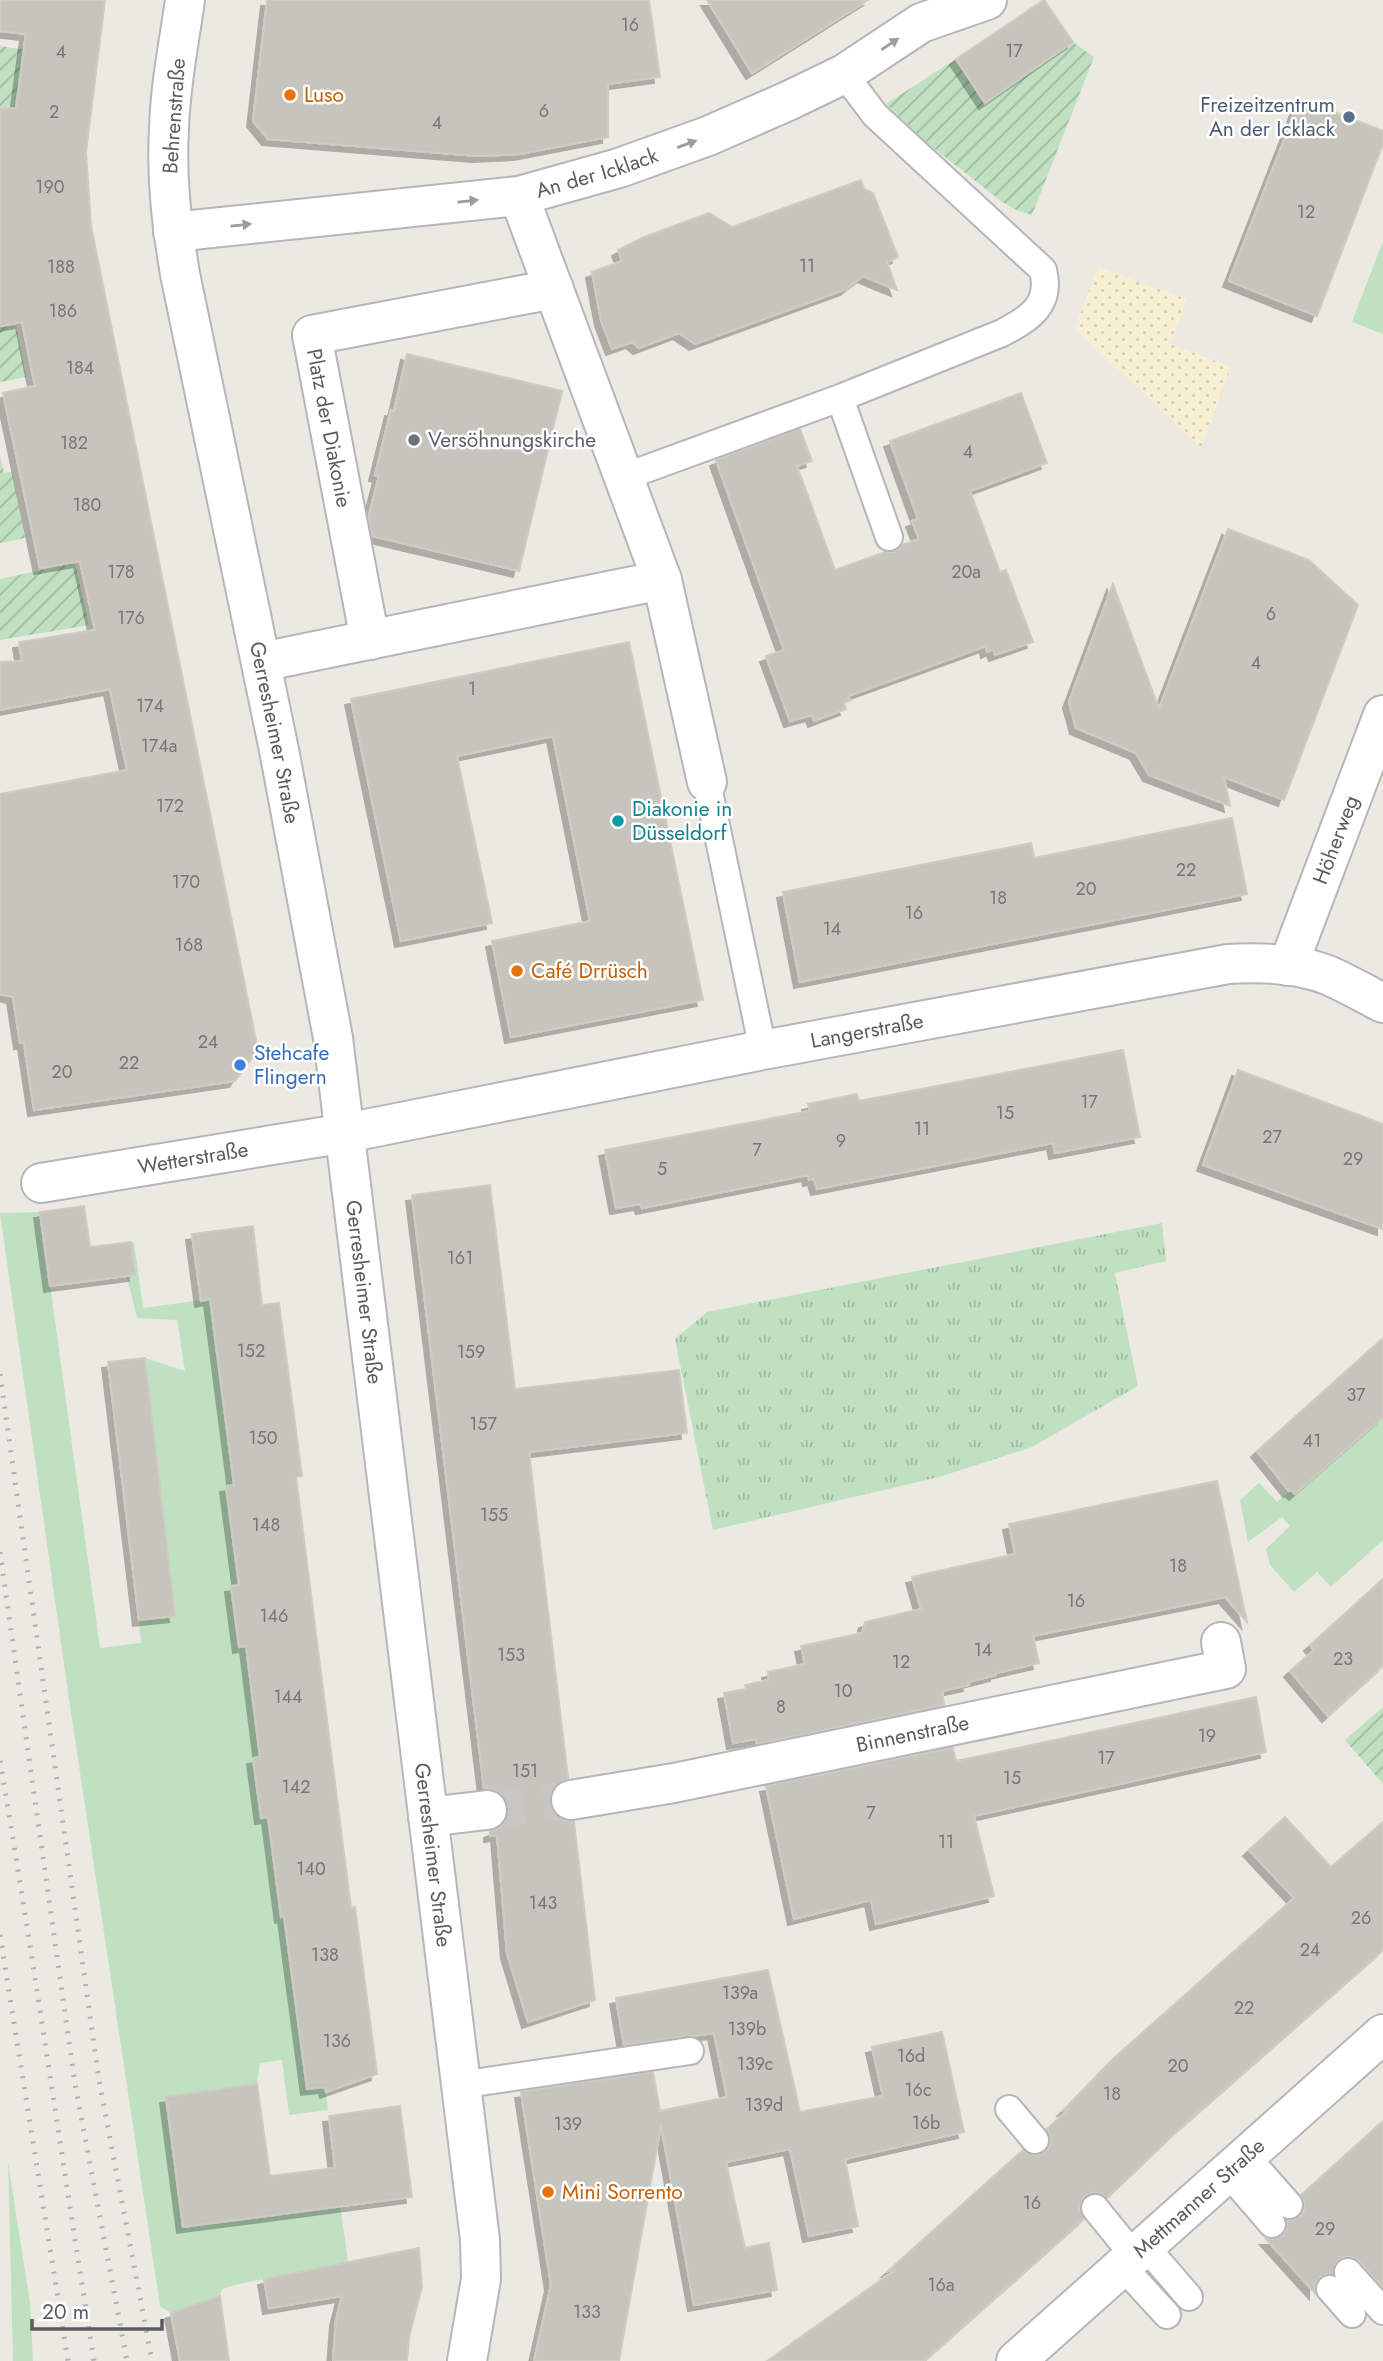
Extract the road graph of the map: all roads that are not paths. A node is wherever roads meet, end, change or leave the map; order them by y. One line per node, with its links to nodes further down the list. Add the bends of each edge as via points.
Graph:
1 (185, 0): 5 (street, Behrenstraße, via 169,128)
2 (987, 0): 3 (street, An der Icklack, one-way to 2, via 921,23)
3 (844, 75): 4 (street, An der Icklack, one-way to 3, via 619,168 708,136); 7 (lane, via 874,115 1043,270 1046,281 1044,297 1025,321)
4 (519, 196): 5 (street, An der Icklack, one-way to 4); 6 (street)
5 (173, 232): 12 (street, Gerresheimer Straße)
6 (554, 289): 8 (street); 11 (street, Platz der Diakonie, via 312,335)
7 (840, 398): 8 (lane); 9 (lane)
8 (624, 477): 10 (street)
9 (889, 537)
10 (662, 580): 11 (street); 14 (street)
11 (370, 640): 12 (street)
12 (261, 662): 18 (street, Gerresheimer Straße, via 331,1024)
13 (1383, 715): 15 (street, Höherweg)
14 (707, 782): 17 (lane)
15 (1288, 966): 16 (street, Langerstraße, via 1328,975); 17 (street, Langerstraße, via 1228,964)
16 (1383, 1003)
17 (763, 1050): 18 (street, Langerstraße)
18 (346, 1133): 19 (street, Wetterstraße); 23 (street, Gerresheimer Straße)
19 (41, 1183)
20 (1221, 1642): 21 (street, Binnenstraße, via 1226,1669)
21 (571, 1800)
22 (487, 1810): 23 (street)
23 (428, 1817): 26 (street, Gerresheimer Straße)
24 (1383, 2034): 29 (street, Mettmanner Straße)
25 (691, 2051): 26 (lane)
26 (460, 2085): 38 (street, Gerresheimer Straße, via 481,2279)
27 (1009, 2109): 28 (lane)
28 (1035, 2140)
29 (1237, 2164): 31 (lane); 32 (street, Mettmanner Straße)
30 (1095, 2208): 32 (lane)
31 (1281, 2215)
32 (1134, 2256): 33 (lane); 36 (lane); 37 (street, Mettmanner Straße)
33 (1189, 2297)
34 (1383, 2311): 35 (lane, via 1339,2280)
35 (1352, 2314)
36 (1167, 2315)
37 (1023, 2359)
38 (467, 2361)

